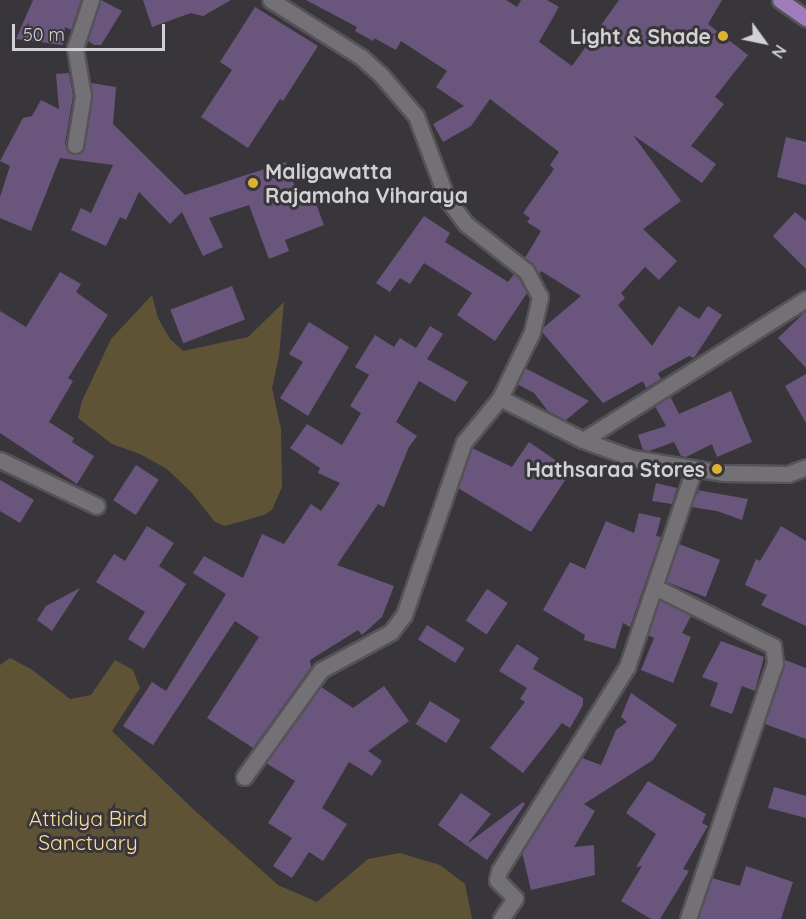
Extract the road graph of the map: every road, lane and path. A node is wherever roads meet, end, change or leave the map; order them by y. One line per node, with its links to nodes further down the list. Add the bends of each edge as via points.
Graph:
1 (91, 0): 5 (street, via 75,48 83,96)
2 (271, 0): 7 (street, via 361,57 381,75 416,116 447,199 466,224 526,272 540,297 532,332)
3 (780, 0): 4 (main road)
4 (806, 18)
5 (75, 145)
6 (806, 299): 8 (street)
7 (500, 398): 8 (street); 14 (street, via 464,442 404,615 391,632 321,670)
8 (583, 440): 11 (street, via 632,458)
9 (0, 460): 12 (street)
10 (806, 467): 11 (street, via 788,474)
11 (694, 469): 13 (street)
12 (98, 506)
13 (655, 587): 15 (street, via 627,667 500,871 497,880 515,898); 16 (street, via 773,646 775,663)
14 (244, 777)
15 (501, 919)
16 (688, 919)

